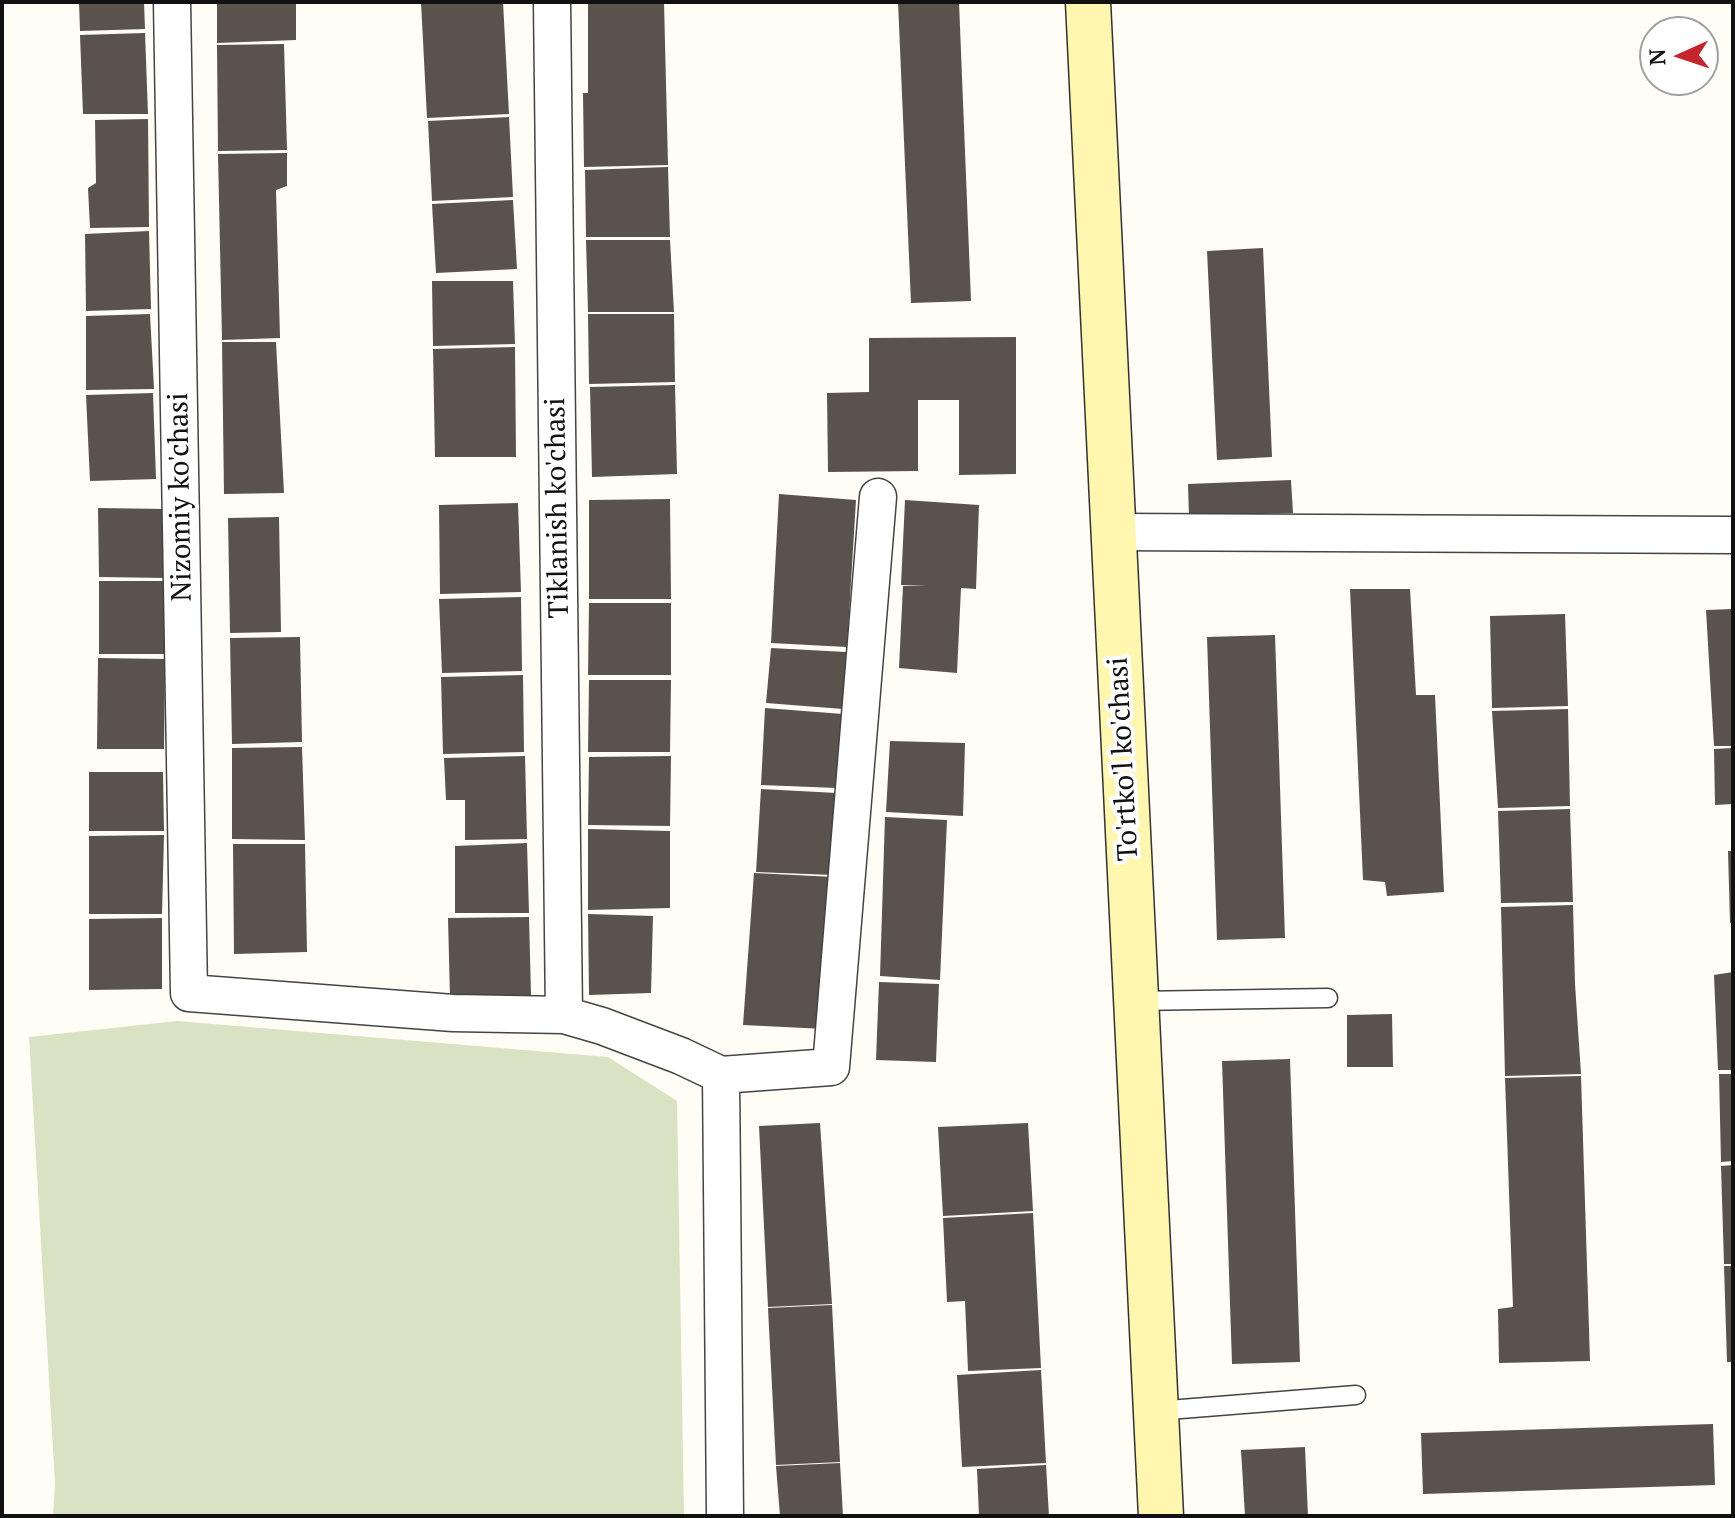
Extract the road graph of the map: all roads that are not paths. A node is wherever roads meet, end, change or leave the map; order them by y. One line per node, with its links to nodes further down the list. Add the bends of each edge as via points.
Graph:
1 (172, 2): 9 (street, Nizomiy ko'chasi, via 189,993 453,1013)
2 (552, 2): 9 (street, Tiklanish ko'chasi)
3 (1088, 2): 5 (street, To'rtko'l ko'chasi)
4 (878, 497): 10 (street, via 831,1067)
5 (1114, 532): 6 (street); 8 (street, To'rtko'l ko'chasi)
6 (1733, 535)
7 (1328, 998): 8 (lane)
8 (1135, 1001): 12 (street, To'rtko'l ko'chasi)
9 (564, 1015): 10 (street)
10 (721, 1075): 13 (street)
11 (1356, 1395): 12 (lane)
12 (1156, 1411): 14 (street, To'rtko'l ko'chasi)
13 (725, 1516)
14 (1161, 1516)

